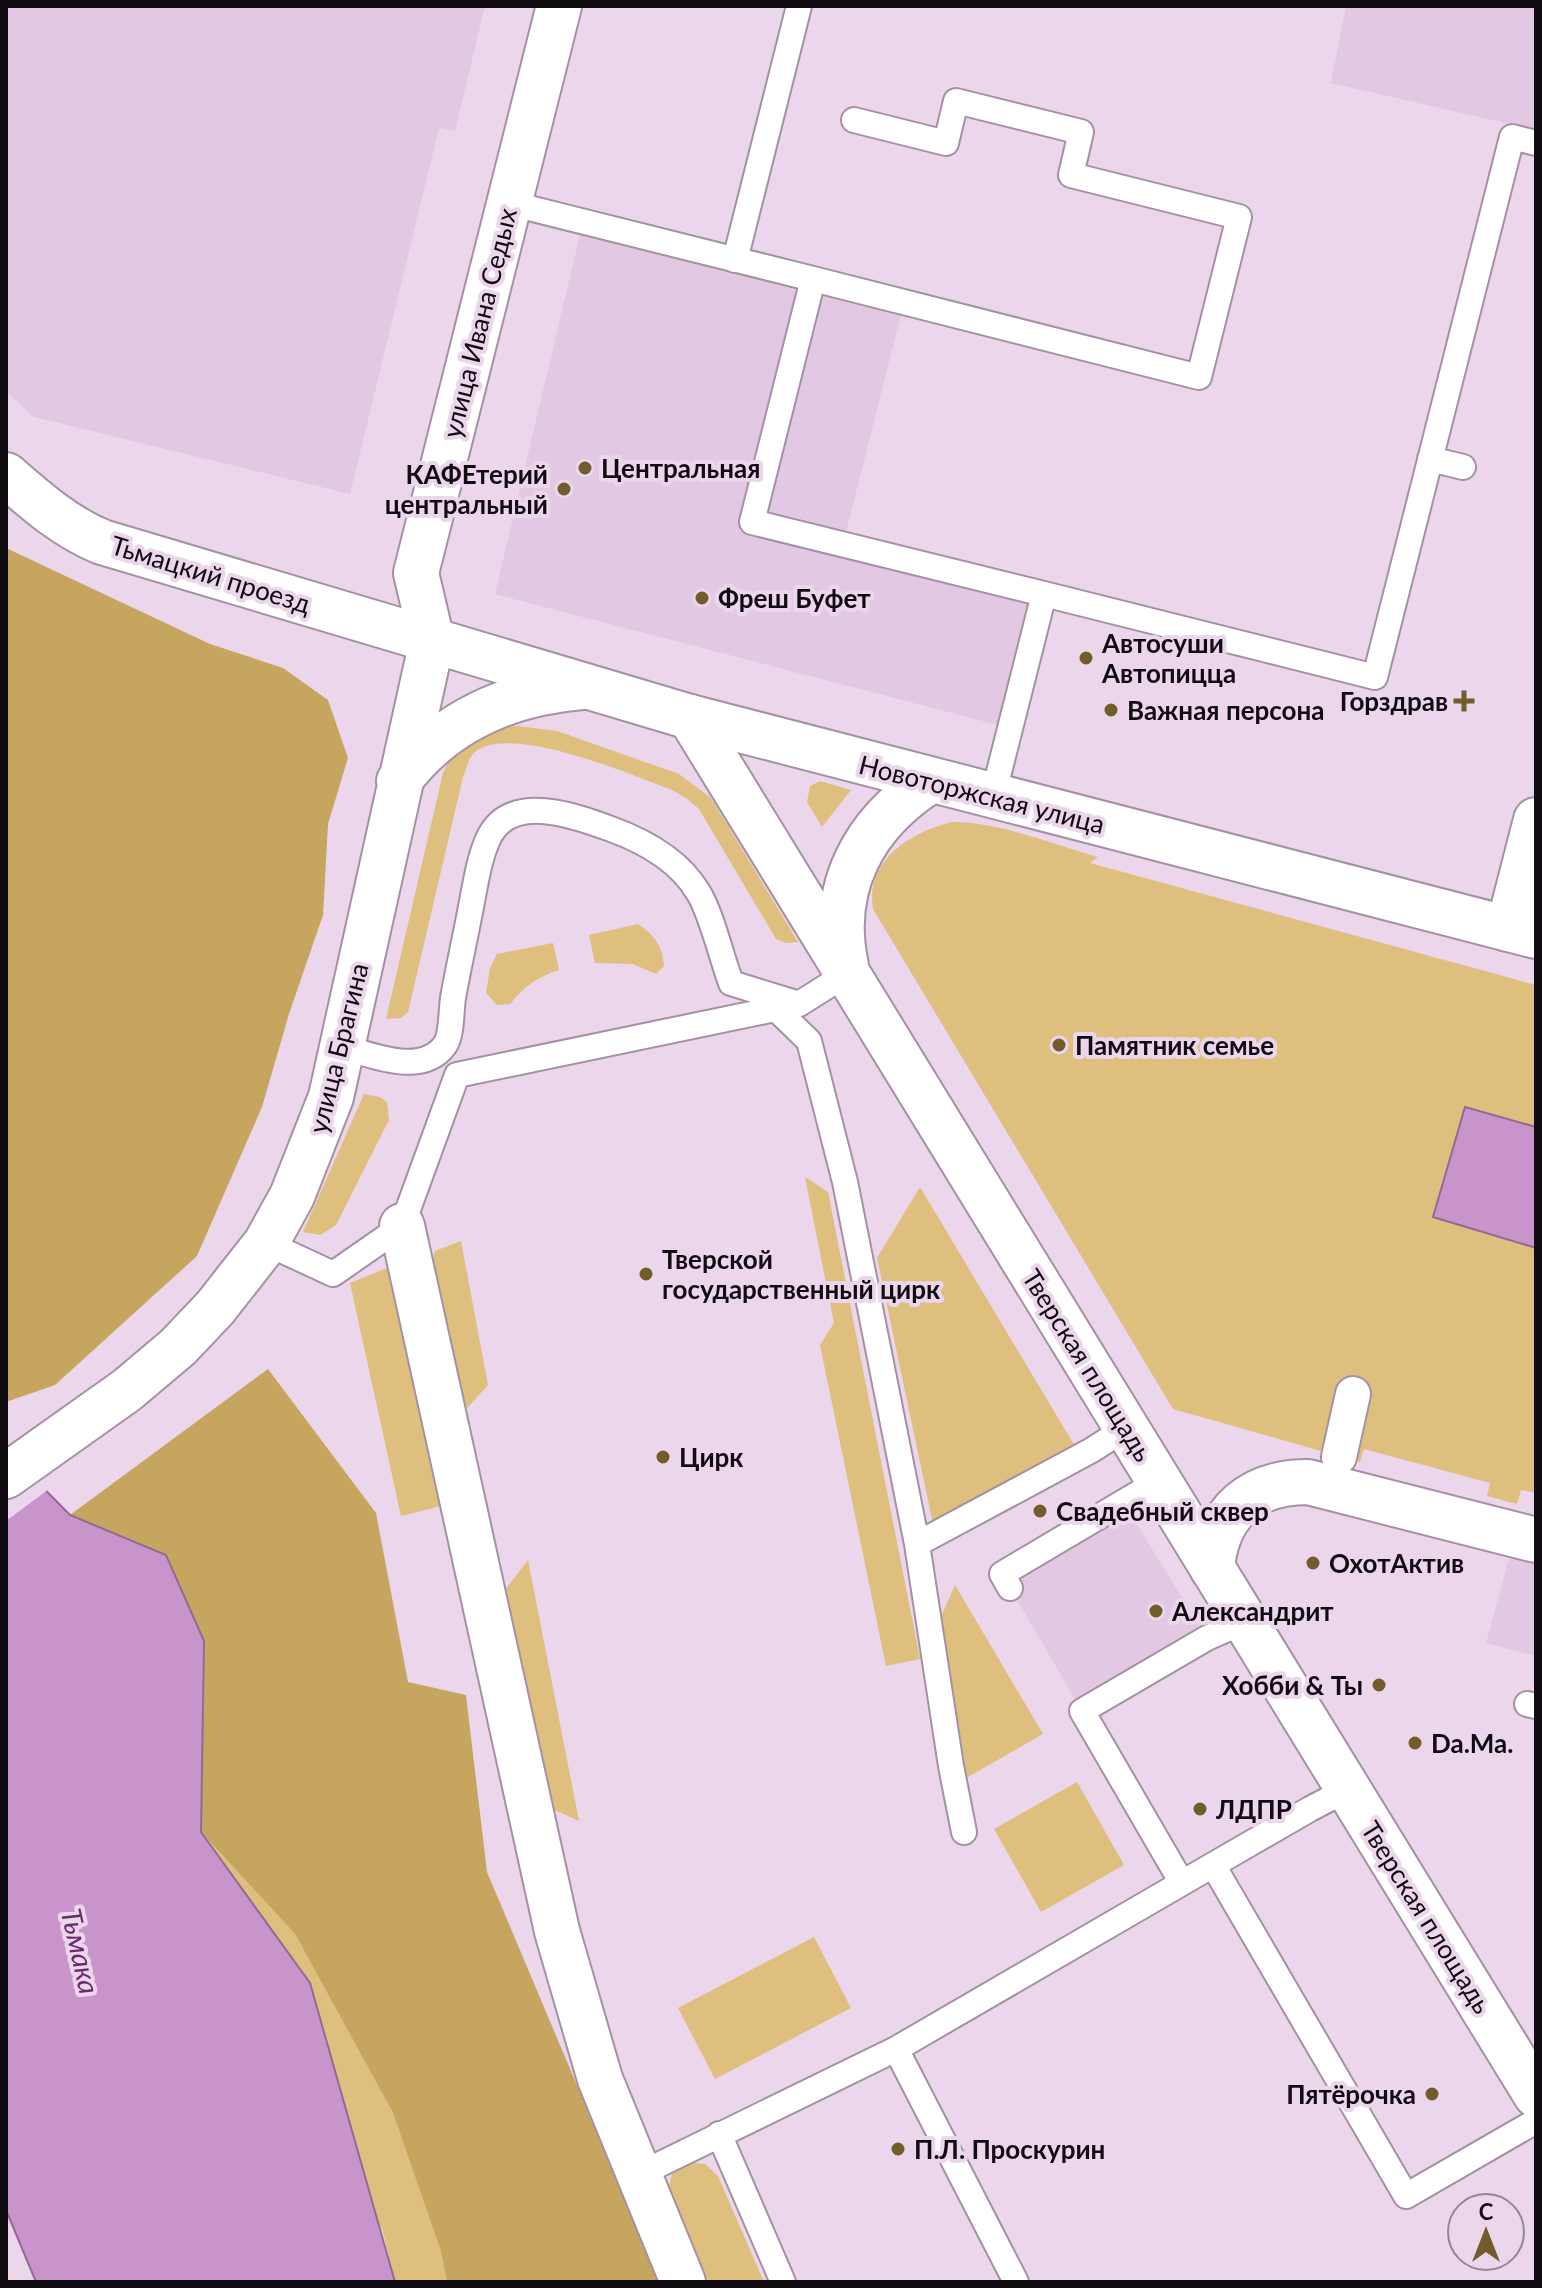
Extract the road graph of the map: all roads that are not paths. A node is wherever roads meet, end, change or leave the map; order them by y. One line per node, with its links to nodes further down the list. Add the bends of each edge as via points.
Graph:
1 (559, 6): 5 (street, улица Ивана Седых)
2 (799, 6): 6 (lane)
3 (854, 120): 7 (lane, via 946,143 956,101 1081,132 1071,175 1239,217 1203,362 1199,377)
4 (1536, 143): 8 (lane, via 1512,137)
5 (509, 203): 6 (lane); 12 (street, улица Ивана Седых, via 416,573)
6 (735, 260): 7 (lane)
7 (813, 279): 11 (lane, via 752,522)
8 (1430, 459): 9 (lane); 11 (lane, via 1375,677)
9 (1463, 467)
10 (6, 475): 12 (street, Тьмацкий проезд, via 53,515 102,542)
11 (1044, 594): 17 (lane)
12 (432, 641): 13 (street, Новоторжская улица); 15 (street, улица Брагина)
13 (582, 687): 14 (street, Новоторжская улица); 15 (street, via 537,692 473,716 435,742)
14 (690, 717): 16 (street, Новоторжская улица); 20 (street, Тверская площадь)
15 (399, 781): 22 (street, улица Брагина)
16 (930, 781): 17 (street, Новоторжская улица); 20 (street, via 885,816 855,863 842,917)
17 (993, 796): 19 (street, Новоторжская улица)
18 (1536, 820): 19 (street)
19 (1522, 932)
20 (848, 973): 21 (lane); 26 (street, Тверская площадь)
21 (788, 1006): 22 (lane, via 731,983 699,893 656,849 568,814 528,811 507,817 490,834 481,856 447,1043 434,1056 417,1062); 23 (lane, via 457,1075); 31 (lane, via 809,1041 845,1182)
22 (342, 1047): 24 (street, улица Брагина, via 323,1124)
23 (402, 1226): 24 (lane, via 333,1274); 43 (street, via 557,1931 600,2079)
24 (266, 1243): 28 (street, улица Брагина, via 168,1358)
25 (1353, 1394): 27 (street)
26 (1126, 1428): 29 (street, Тверская площадь); 31 (lane)
27 (1339, 1457)
28 (6, 1476)
29 (1159, 1481): 32 (street, Тверская площадь); 33 (lane, via 1002,1574)
30 (1536, 1540): 32 (street, via 1308,1482 1284,1483 1250,1496 1232,1512 1215,1544)
31 (917, 1544): 36 (lane)
32 (1212, 1568): 34 (street, Тверская площадь)
33 (1010, 1588)
34 (1245, 1621): 35 (street, Тверская площадь); 38 (lane, via 1082,1711)
35 (1348, 1789): 37 (lane); 40 (street, Тверская площадь)
36 (964, 1832)
37 (1213, 1865): 38 (lane); 41 (lane, via 1406,2196)
38 (1182, 1883): 39 (lane)
39 (896, 2049): 42 (lane); 46 (lane)
40 (1536, 2095)
41 (1536, 2121)
42 (719, 2134): 43 (lane); 45 (lane)
43 (638, 2175): 44 (street)
44 (683, 2282)
45 (783, 2282)
46 (1016, 2282)

